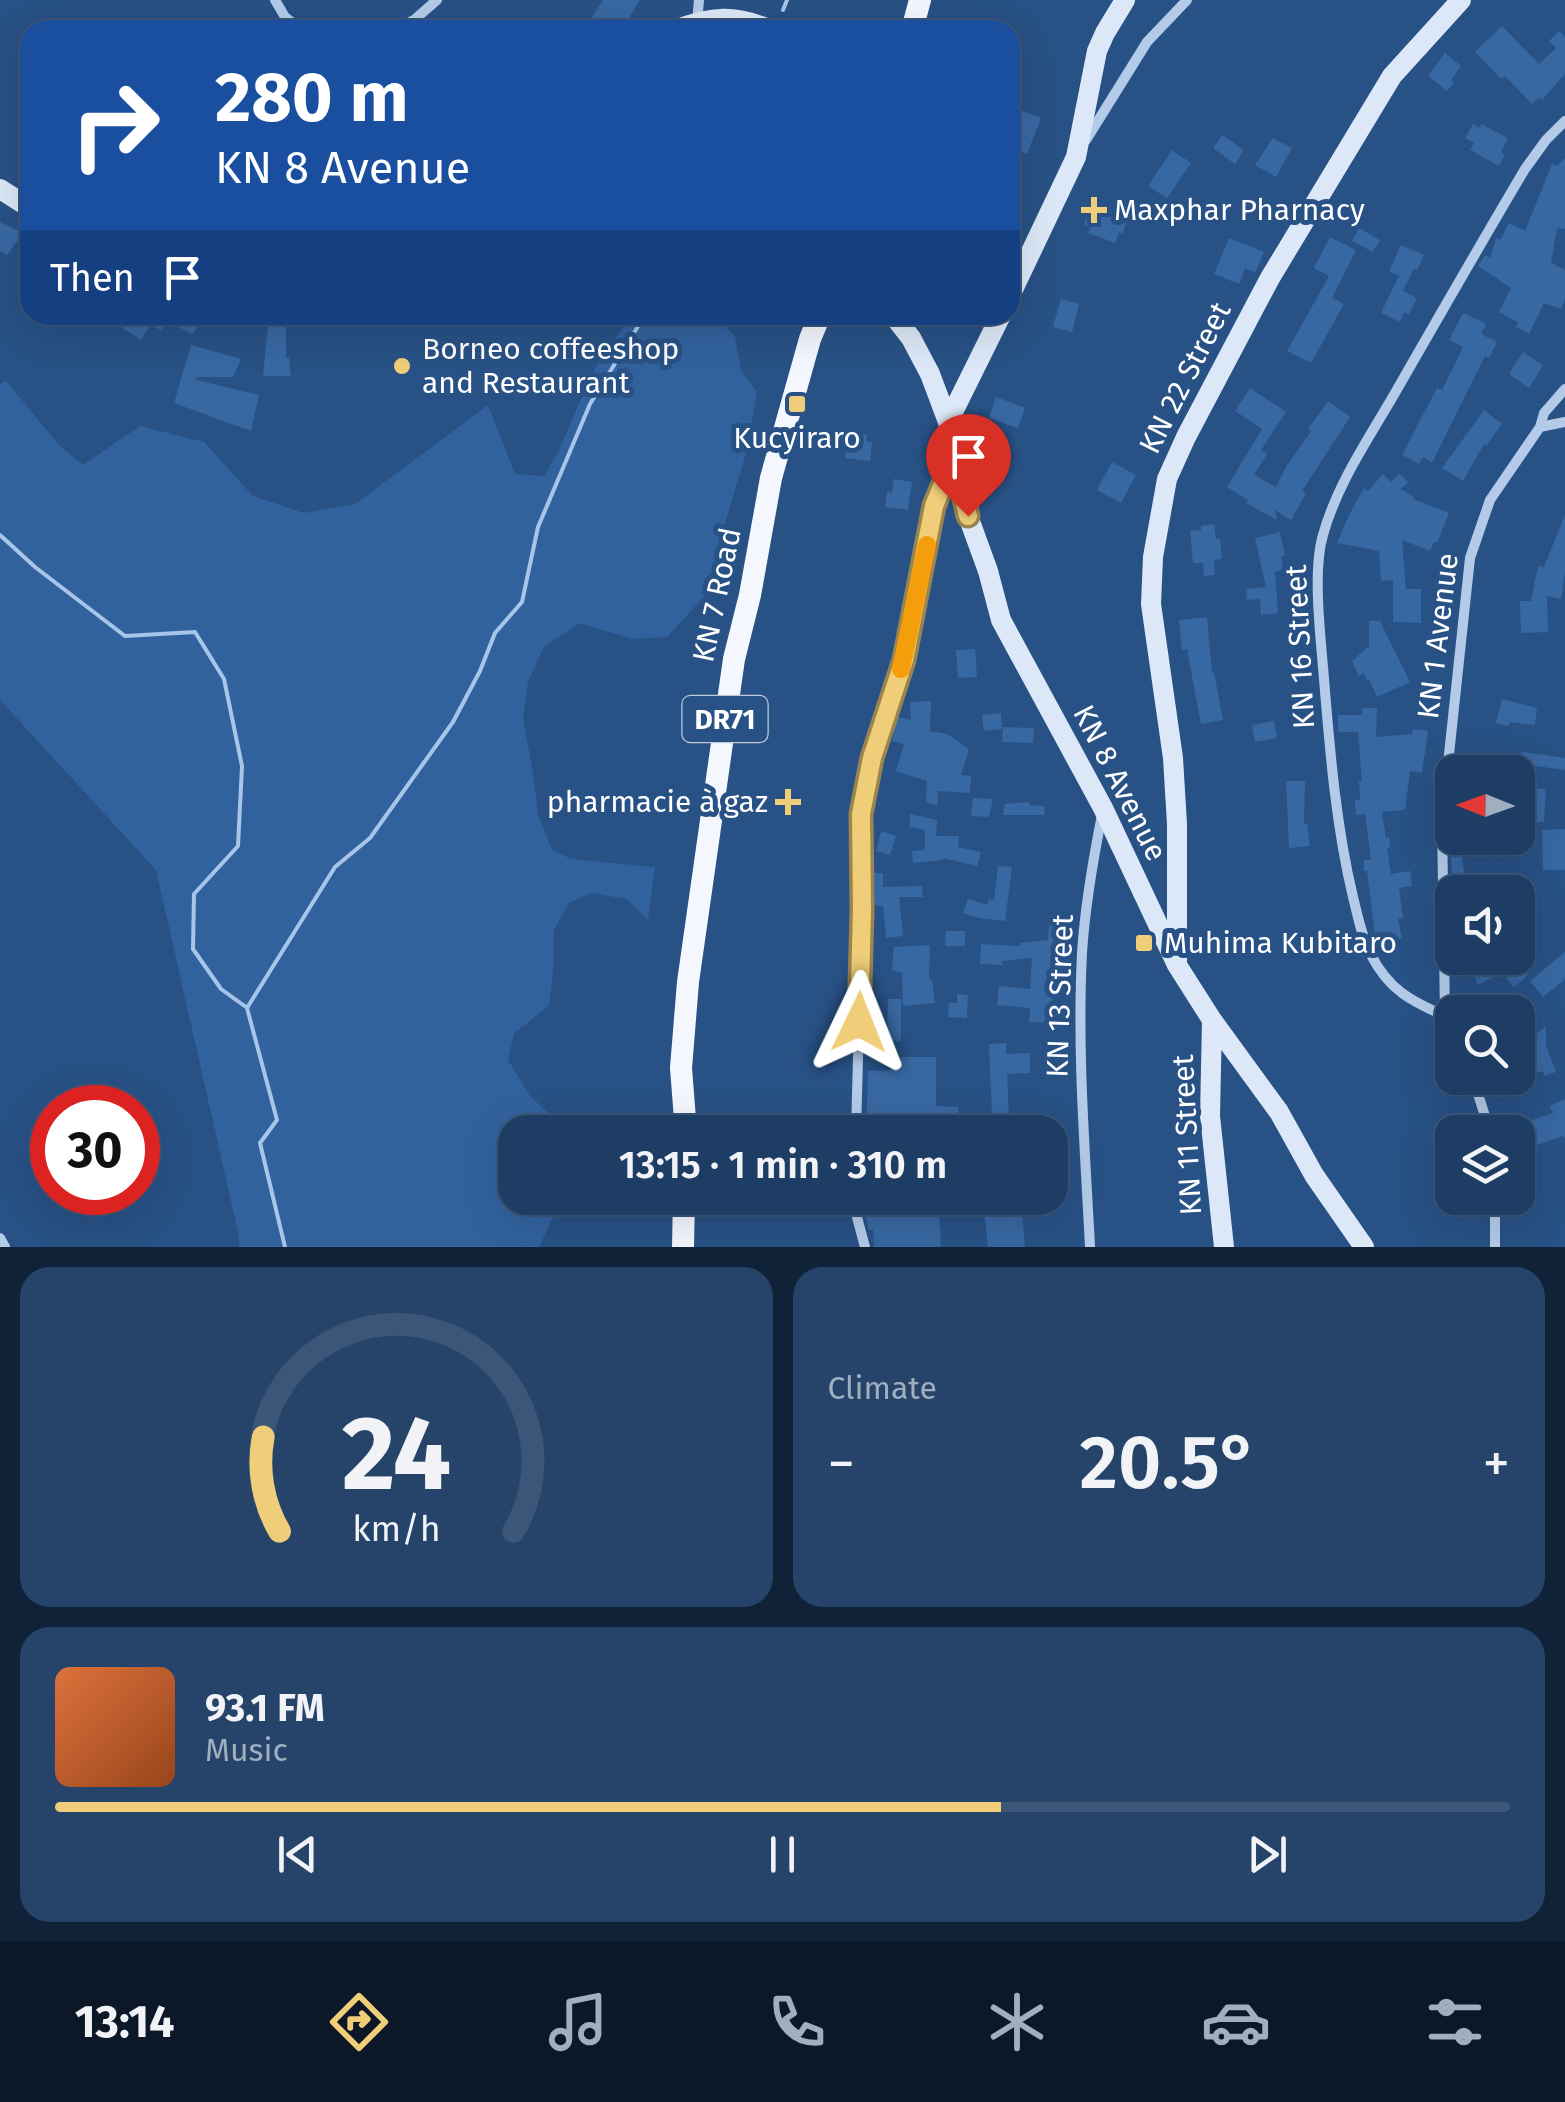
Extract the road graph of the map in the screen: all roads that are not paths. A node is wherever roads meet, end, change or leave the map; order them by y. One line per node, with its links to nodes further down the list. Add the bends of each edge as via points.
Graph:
1 (437, 0): 5 (street)
2 (1125, 0): 9 (street, via 1098,51)
3 (1187, 0): 9 (street, via 1147,42)
4 (1461, 0): 22 (street, KN 22 Street, via 1392,76 1270,278 1168,479 1151,604 1173,758)
5 (414, 20)
6 (708, 20): 7 (street)
7 (744, 20)
8 (1565, 121): 24 (street, KN 16 Street, via 1524,168 1338,493 1319,555 1333,786 1360,926 1385,978)
9 (1076, 157): 10 (street)
10 (1020, 275)
11 (816, 325): 26 (main road, KN 7 Road / DR71, via 771,478 734,659 688,982 680,1068)
12 (901, 325): 14 (street, KN 8 Avenue)
13 (996, 325): 15 (street)
14 (930, 374): 15 (street); 17 (street, KN 8 Avenue)
15 (972, 374): 17 (street)
16 (1565, 390): 19 (street, KN 1 Avenue, via 1544,412)
17 (948, 422): 20 (street, KN 8 Avenue)
18 (1565, 422): 19 (street)
19 (1540, 427): 23 (street, KN 1 Avenue, via 1490,500 1470,558 1442,820)
20 (954, 457): 21 (street, KN 8 Avenue, via 1001,620); 27 (street, via 934,506 904,660 861,814)
21 (1103, 808): 22 (street, KN 8 Avenue); 35 (street, KN 13 Street, via 1082,952)
22 (1177, 965): 25 (street, KN 8 Avenue)
23 (1445, 995)
24 (1435, 1011)
25 (1212, 1020): 36 (street, KN 11 Street, via 1210,1116); 37 (street, KN 8 Avenue)
26 (684, 1115)
27 (856, 1115)
28 (684, 1215): 33 (main road)
29 (856, 1215): 34 (street)
30 (1495, 1215): 38 (street)
31 (0, 1238): 32 (street)
32 (6, 1247)
33 (683, 1247)
34 (865, 1247)
35 (1090, 1247)
36 (1224, 1247)
37 (1364, 1247)
38 (1495, 1247)

